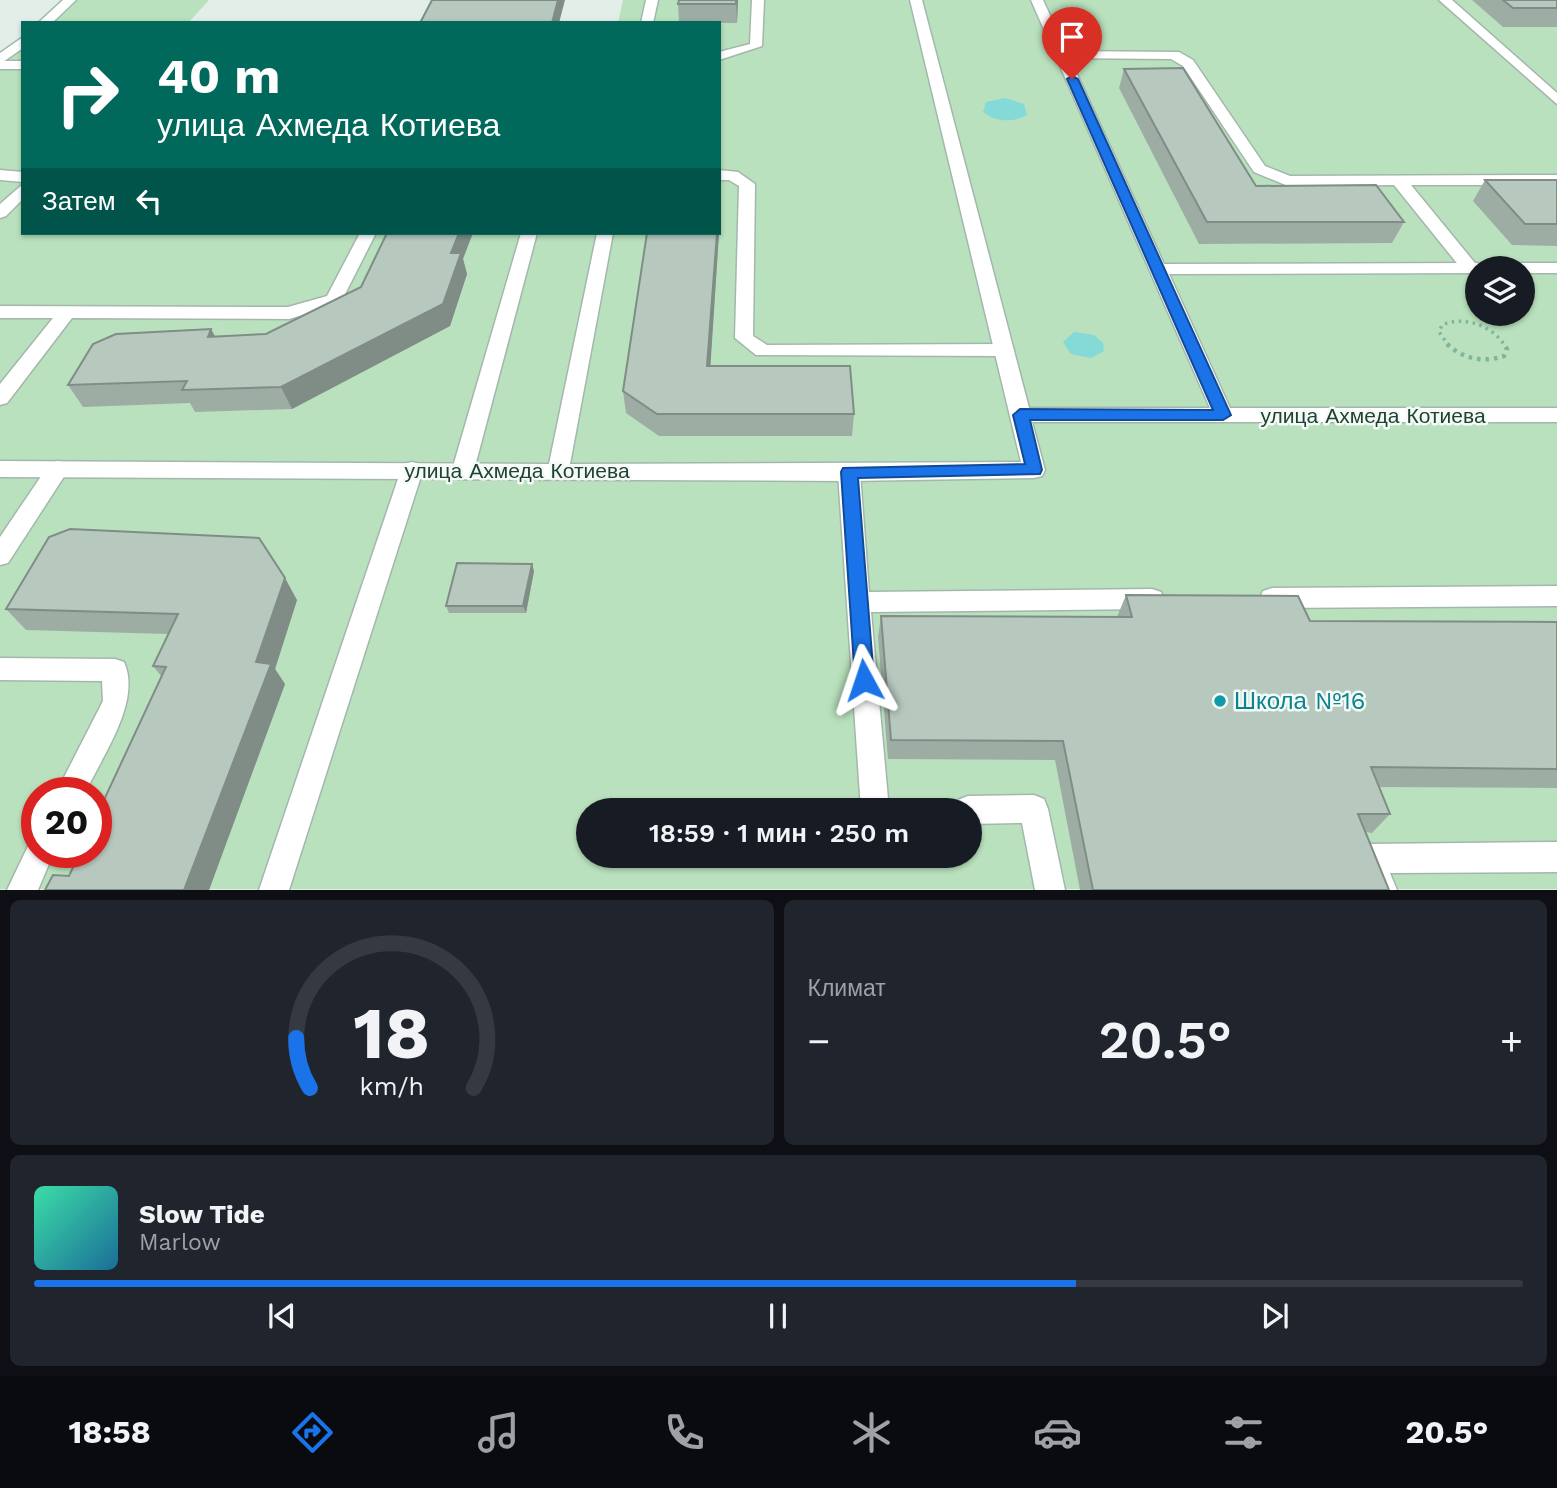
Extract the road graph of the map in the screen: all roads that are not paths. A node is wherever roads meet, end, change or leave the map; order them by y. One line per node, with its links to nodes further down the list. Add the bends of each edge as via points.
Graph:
1 (70, 0): 7 (street)
2 (652, 0): 8 (street)
3 (758, 0): 10 (street, via 756,46)
4 (916, 0): 34 (street)
5 (1037, 0): 11 (street)
6 (1445, 0): 14 (street)
7 (46, 21)
8 (647, 21)
9 (21, 43): 12 (street)
10 (721, 55)
11 (1062, 55): 21 (street, via 1174,55 1188,62 1259,169 1288,181); 31 (street)
12 (0, 63): 13 (street)
13 (21, 65)
14 (1531, 77): 15 (street); 16 (street)
15 (1557, 77)
16 (1557, 100)
17 (0, 175): 19 (street)
18 (721, 175): 34 (street, via 732,175 747,184 744,338 763,351)
19 (21, 177)
20 (1557, 180): 21 (street)
21 (1399, 181): 27 (street)
22 (21, 191): 23 (street)
23 (0, 213)
24 (368, 235): 33 (street, via 334,300 289,313)
25 (528, 235): 42 (street)
26 (605, 235): 43 (street)
27 (1465, 259)
28 (1465, 268): 31 (street)
29 (1535, 268): 30 (street)
30 (1557, 268)
31 (1156, 269): 37 (street)
32 (0, 312): 33 (street)
33 (66, 312): 35 (street)
34 (1004, 350): 36 (street)
35 (0, 398)
36 (1020, 415): 37 (street, улица Ахмеда Котиева); 44 (street, улица Ахмеда Котиева, via 1034,470)
37 (1223, 415): 38 (street, улица Ахмеда Котиева)
38 (1557, 415)
39 (0, 469): 40 (street, улица Ахмеда Котиева)
40 (58, 469): 41 (street, улица Ахмеда Котиева); 45 (street)
41 (412, 470): 42 (street, улица Ахмеда Котиева); 57 (street)
42 (463, 470): 43 (street, улица Ахмеда Котиева)
43 (558, 470): 44 (street, улица Ахмеда Котиева)
44 (849, 472): 49 (street)
45 (0, 556)
46 (1557, 596): 47 (street)
47 (1250, 598)
48 (1180, 599): 49 (street)
49 (858, 602): 52 (street)
50 (0, 669): 51 (street, via 115,670 116,702)
51 (78, 777)
52 (874, 798)
53 (982, 810): 58 (street, via 1034,810)
54 (1557, 857): 59 (street, via 1370,859)
55 (32, 868): 56 (street)
56 (22, 890)
57 (274, 890)
58 (1050, 890)
59 (1382, 890)

